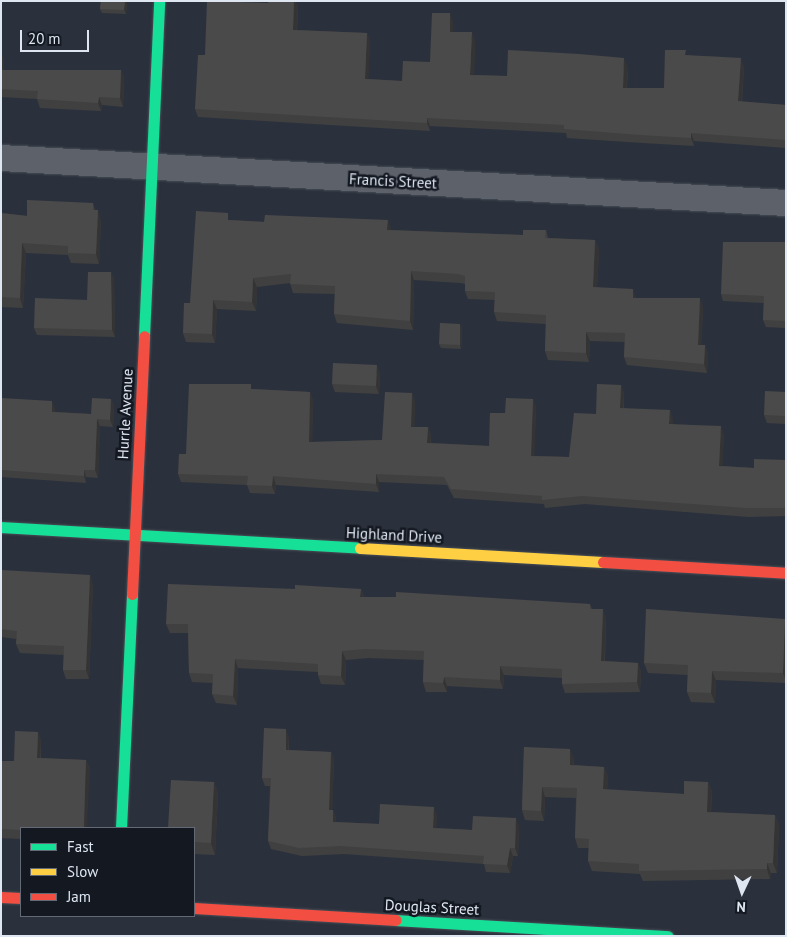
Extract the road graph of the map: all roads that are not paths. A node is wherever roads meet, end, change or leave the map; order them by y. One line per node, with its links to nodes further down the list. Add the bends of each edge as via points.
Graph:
1 (159, 1): 3 (street, Hurrle Avenue)
2 (1, 158): 3 (street, Francis Street)
3 (151, 168): 4 (street, Francis Street); 6 (street, Hurrle Avenue)
4 (786, 203)
5 (1, 527): 6 (street, Highland Drive)
6 (135, 535): 7 (street, Highland Drive); 8 (street, Hurrle Avenue)
7 (786, 573)
8 (121, 827)
9 (1, 897): 10 (street)
10 (20, 898)
11 (195, 908): 12 (street, Douglas Street)
12 (668, 936)

